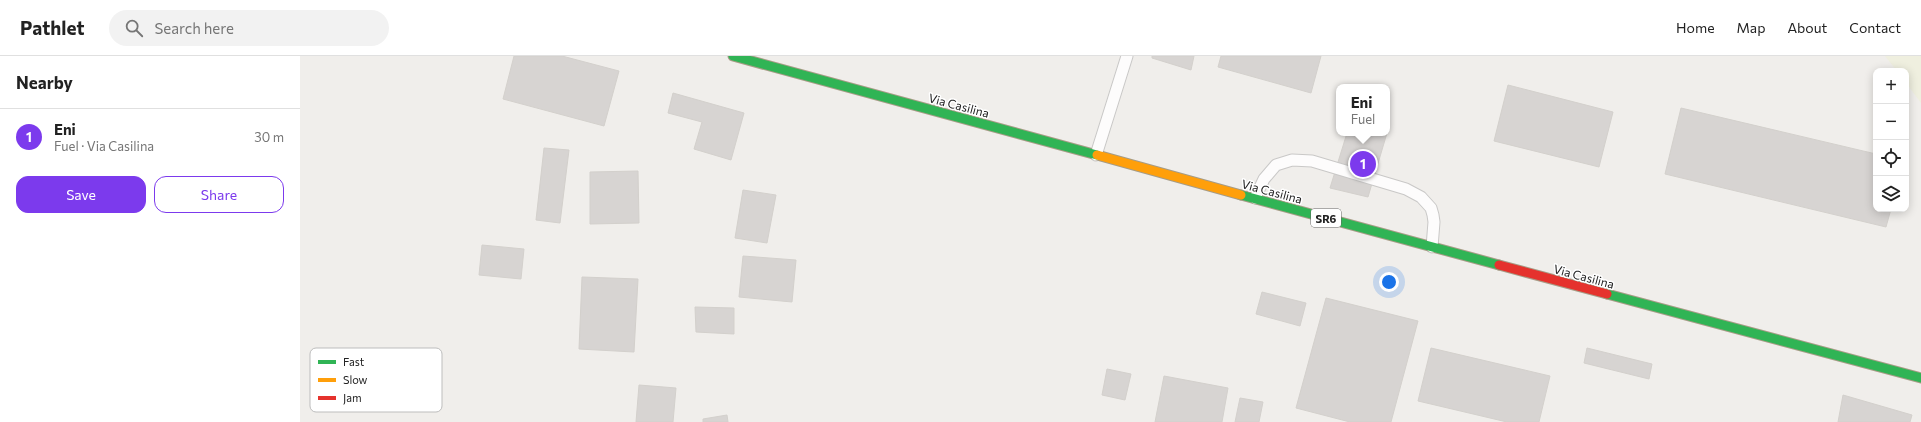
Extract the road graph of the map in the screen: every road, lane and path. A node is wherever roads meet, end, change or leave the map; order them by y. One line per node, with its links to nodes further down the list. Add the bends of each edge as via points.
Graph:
1 (733, 56): 3 (main road, Via Casilina / SR6)
2 (1127, 56): 3 (lane)
3 (1096, 155): 4 (main road, Via Casilina / SR6)
4 (1255, 198): 5 (main road, Via Casilina / SR6); 5 (lane, via 1264,179 1276,165 1292,160 1312,161 1406,189 1421,197 1431,208 1433,215)
5 (1432, 247): 6 (main road, Via Casilina / SR6)
6 (1921, 378)

